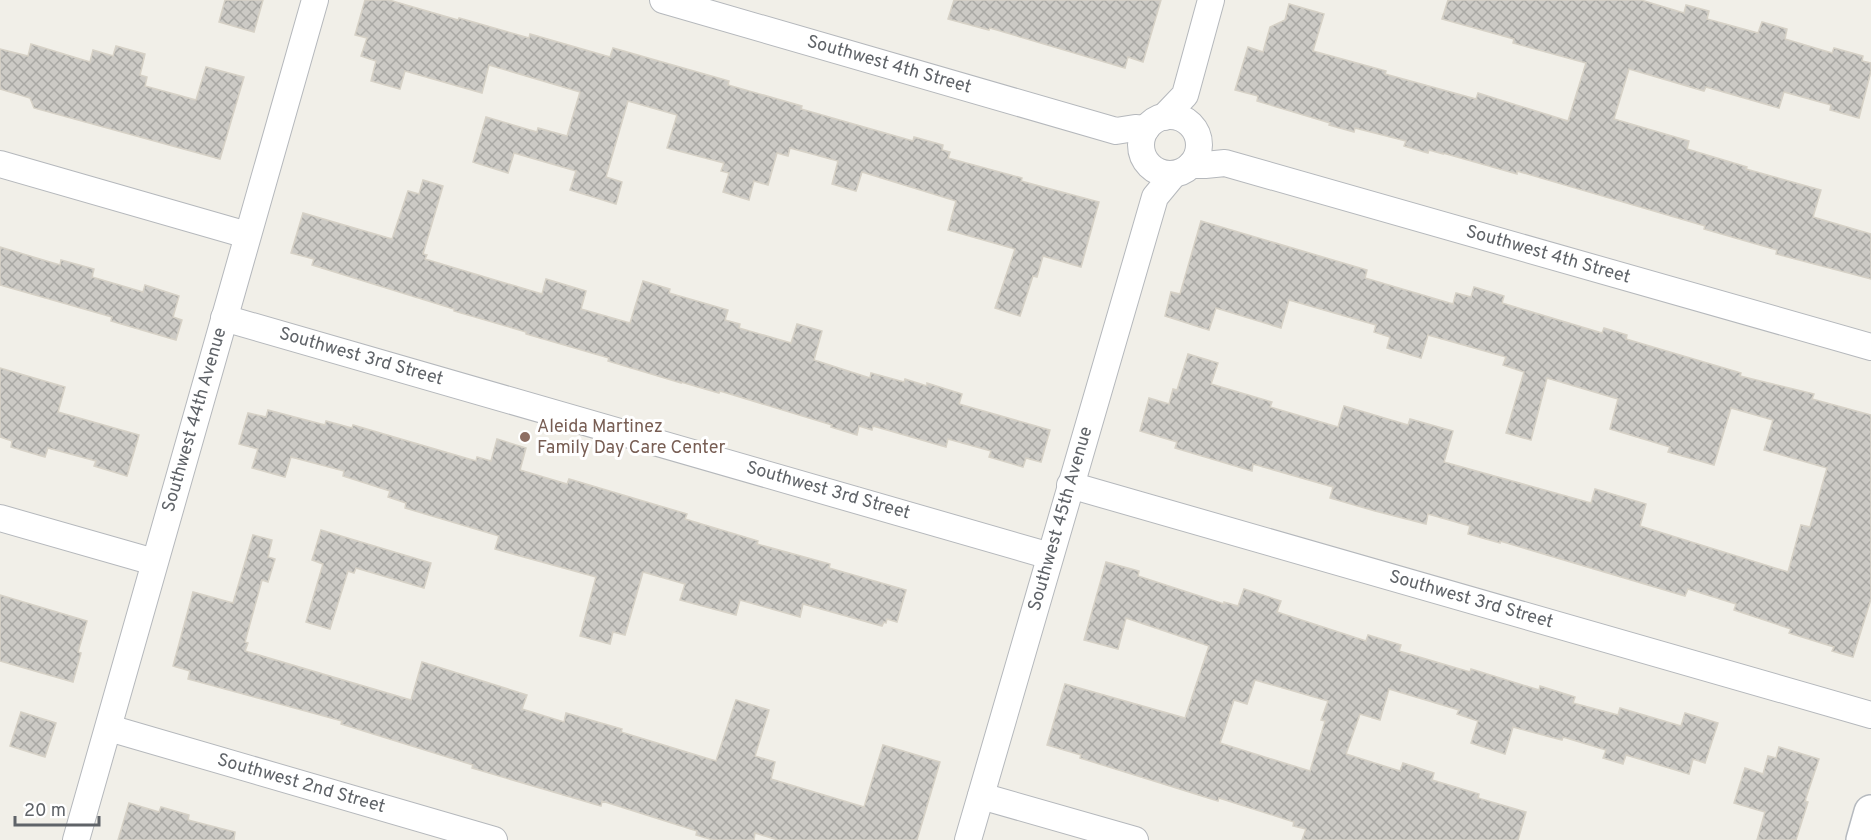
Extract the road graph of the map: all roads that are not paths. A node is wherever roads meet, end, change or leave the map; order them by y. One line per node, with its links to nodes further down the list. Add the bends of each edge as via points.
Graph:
1 (315, 0): 9 (street, Southwest 44th Avenue)
2 (663, 0): 6 (street, Southwest 4th Street, via 1116,130 1135,128)
3 (1211, 0): 4 (street, Southwest 45th Avenue)
4 (1185, 95): 5 (street, Southwest 45th Avenue); 6 (street, Southwest 45th Avenue)
5 (1194, 131): 6 (street, via 1179,117); 6 (street, via 1199,147 1197,157); 7 (street, Southwest 4th Street)
6 (1162, 150): 7 (street, Southwest 4th Street, via 1205,165); 12 (street, Southwest 45th Avenue, via 1155,197)
7 (1225, 163): 11 (street, Southwest 4th Street)
8 (0, 164): 9 (street)
9 (247, 235): 10 (street, Southwest 44th Avenue)
10 (224, 318): 14 (street, Southwest 3rd Street); 15 (street, Southwest 44th Avenue)
11 (1871, 347)
12 (1070, 485): 14 (street, Southwest 45th Avenue); 16 (street, Southwest 3rd Street)
13 (0, 518): 15 (street)
14 (1050, 556): 18 (street, Southwest 45th Avenue)
15 (154, 562): 17 (street, Southwest 44th Avenue)
16 (1871, 716)
17 (109, 729): 20 (street, Southwest 44th Avenue); 21 (street, Southwest 2nd Street)
18 (981, 795): 22 (street, Southwest 45th Avenue); 23 (street)
19 (1871, 812): 24 (street)
20 (76, 840)
21 (494, 840)
22 (968, 840)
23 (1135, 840)
24 (1863, 840)

